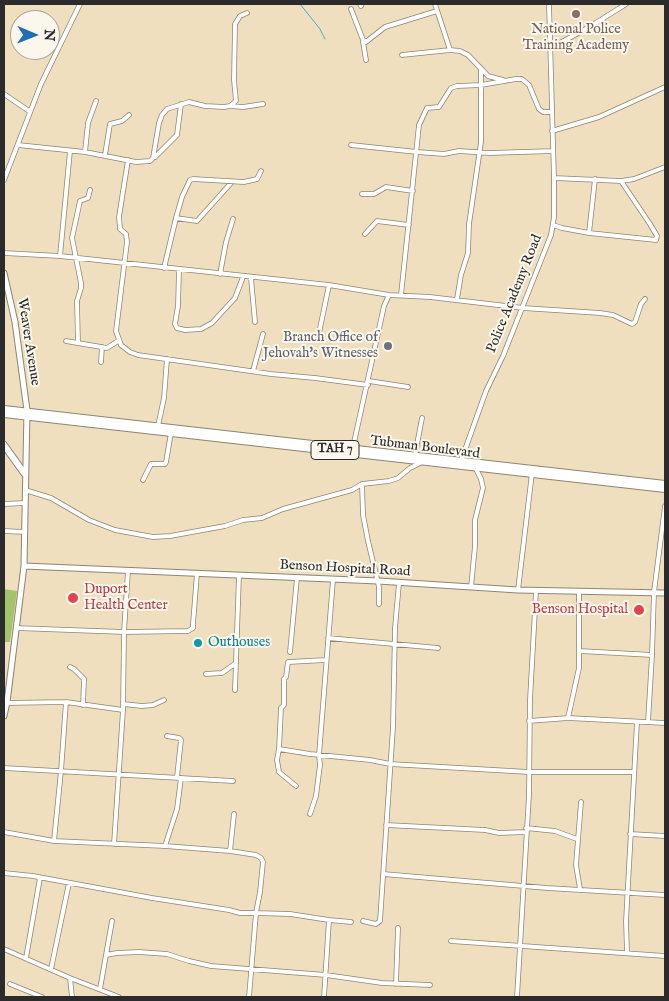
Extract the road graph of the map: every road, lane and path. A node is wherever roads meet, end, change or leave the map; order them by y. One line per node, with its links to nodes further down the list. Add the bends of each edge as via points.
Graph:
1 (80, 4): 22 (street)
2 (435, 4): 6 (street)
3 (548, 4): 9 (street, Police Academy Road)
4 (626, 4): 9 (street)
5 (351, 9): 8 (street)
6 (436, 10): 8 (street, via 385,27); 10 (street)
7 (247, 13): 21 (street, via 240,16 235,24 234,80 237,98)
8 (366, 42): 12 (street, via 363,42)
9 (549, 49): 23 (street, Police Academy Road)
10 (450, 50): 11 (street); 13 (street, via 468,55)
11 (402, 56)
12 (366, 60)
13 (481, 69): 14 (street, via 492,78); 15 (street)
14 (507, 80): 15 (street); 23 (street, via 527,82 539,109)
15 (482, 85): 31 (street, via 451,88 439,107 426,108 419,126); 32 (street)
16 (665, 87): 25 (street, via 599,117)
17 (4, 94): 22 (street)
18 (96, 101): 30 (street, via 88,123)
19 (182, 104): 21 (street); 34 (street, via 177,135); 34 (street, via 167,109 162,115)
20 (263, 104): 21 (street)
21 (230, 106)
22 (29, 112): 26 (street)
23 (552, 112): 25 (street, Police Academy Road)
24 (129, 115): 33 (street, via 110,124)
25 (552, 131): 29 (street, Police Academy Road)
26 (18, 145): 28 (street); 40 (street)
27 (351, 145): 31 (street)
28 (70, 151): 30 (street); 53 (street)
29 (553, 151): 32 (street); 38 (street, Police Academy Road)
30 (85, 152): 33 (street)
31 (416, 152): 32 (street); 44 (street)
32 (479, 152): 65 (street, via 468,224 468,253)
33 (105, 155): 35 (street)
34 (153, 158): 35 (street, via 144,163)
35 (128, 160): 55 (street, via 119,217 120,229 126,234)
36 (665, 167): 41 (street, via 642,177)
37 (261, 171): 42 (street, via 257,179)
38 (554, 178): 39 (street); 49 (street, Police Academy Road)
39 (595, 178): 41 (street); 50 (street)
40 (4, 180)
41 (621, 181): 50 (street, via 650,224 656,240)
42 (231, 182): 46 (street, via 198,220); 46 (street, via 190,180)
43 (90, 190): 54 (street, via 88,198 80,201 73,229)
44 (413, 190): 45 (street, via 386,187 374,194); 48 (street)
45 (362, 194)
46 (176, 218): 56 (street)
47 (233, 219): 59 (street)
48 (409, 225): 51 (street, via 377,221); 64 (street)
49 (553, 225): 50 (street); 67 (street, Police Academy Road)
50 (589, 233)
51 (365, 234)
52 (4, 253): 53 (street)
53 (60, 256): 54 (street)
54 (77, 259): 55 (street); 73 (street, via 81,288 77,301)
55 (125, 264): 56 (street); 72 (street, via 116,331)
56 (164, 268): 57 (street)
57 (179, 270): 59 (street); 60 (street, via 175,324 185,330 201,329 212,323 235,298)
58 (4, 273): 81 (street, Weaver Avenue)
59 (220, 274): 60 (street)
60 (243, 277): 61 (street)
61 (251, 278): 62 (street); 68 (street)
62 (329, 285): 63 (street); 70 (street)
63 (388, 295): 64 (street); 78 (street)
64 (401, 295): 65 (street)
65 (456, 299): 67 (street)
66 (646, 299): 67 (street, via 632,324 600,313)
67 (523, 308): 90 (street, Police Academy Road, via 486,391)
68 (255, 322)
69 (263, 334): 77 (street)
70 (318, 338)
71 (66, 341): 73 (street)
72 (118, 341): 74 (street); 75 (street, via 130,352)
73 (78, 343): 74 (street)
74 (102, 347): 76 (street)
75 (167, 359): 77 (street); 84 (street)
76 (100, 362)
77 (253, 371): 78 (street)
78 (368, 383): 79 (street); 87 (street)
79 (408, 387)
80 (4, 408): 81 (highway, Tubman Boulevard / TAH 7)
81 (27, 413): 82 (highway, Tubman Boulevard / TAH 7); 84 (highway, Tubman Boulevard / TAH 7); 85 (highway, Tubman Boulevard / TAH 7); 92 (street, Weaver Avenue)
82 (4, 414)
83 (422, 418): 88 (street)
84 (158, 426): 87 (highway, Tubman Boulevard / TAH 7)
85 (172, 433): 89 (highway, Tubman Boulevard / TAH 7); 94 (street, via 165,464 150,464)
86 (4, 445): 92 (highway)
87 (352, 447): 88 (highway, Tubman Boulevard / TAH 7)
88 (415, 455): 90 (highway, Tubman Boulevard / TAH 7)
89 (423, 461): 90 (highway, Tubman Boulevard / TAH 7); 95 (street, via 398,478)
90 (460, 463): 91 (highway, Tubman Boulevard / TAH 7); 96 (highway, Tubman Boulevard / TAH 7)
91 (475, 467): 93 (highway, Tubman Boulevard / TAH 7); 112 (street, via 482,488 475,520)
92 (24, 473): 98 (street, Weaver Avenue)
93 (532, 473): 97 (highway, Tubman Boulevard / TAH 7); 113 (street)
94 (143, 480)
95 (362, 484): 98 (street, via 262,518 153,537 115,530 89,520 51,498); 110 (street, via 363,515)
96 (665, 484)
97 (665, 489)
98 (26, 490): 99 (street, Weaver Avenue)
99 (25, 503): 100 (street); 103 (street, Weaver Avenue)
100 (4, 504)
101 (665, 506): 116 (street)
102 (4, 531): 103 (street)
103 (25, 532): 104 (street, Weaver Avenue)
104 (24, 566): 105 (street, Benson Hospital Road); 119 (street, Weaver Avenue)
105 (128, 571): 106 (street, Benson Hospital Road); 120 (street)
106 (197, 573): 107 (street, Benson Hospital Road); 120 (street, via 190,630)
107 (239, 576): 108 (street, Benson Hospital Road); 128 (street)
108 (296, 578): 109 (street, Benson Hospital Road); 125 (street)
109 (333, 580): 110 (street, Benson Hospital Road); 121 (street)
110 (378, 581): 111 (street, Benson Hospital Road); 118 (street)
111 (399, 583): 112 (street, Benson Hospital Road); 122 (street)
112 (472, 587): 113 (street, Benson Hospital Road)
113 (518, 590): 114 (street, Benson Hospital Road)
114 (536, 591): 115 (street, Benson Hospital Road); 141 (street)
115 (579, 592): 116 (street, Benson Hospital Road); 124 (street)
116 (654, 592): 117 (street, Benson Hospital Road); 126 (street)
117 (665, 593)
118 (379, 604)
119 (16, 628): 120 (street); 131 (street, Weaver Avenue)
120 (124, 632): 136 (street)
121 (328, 638): 122 (street); 127 (street)
122 (395, 645): 123 (street); 148 (street)
123 (438, 648)
124 (580, 651): 126 (street); 140 (street, via 577,682)
125 (290, 652)
126 (652, 655): 143 (street)
127 (326, 660): 146 (street, via 288,662 284,678 284,705 281,708); 147 (street)
128 (236, 663): 130 (street, via 222,673); 132 (street)
129 (70, 667): 137 (street, via 84,679)
130 (206, 674)
131 (6, 683): 135 (street, Weaver Avenue)
132 (235, 690)
133 (164, 700): 136 (street, via 154,705)
134 (66, 702): 135 (street); 137 (street); 150 (street)
135 (5, 703): 139 (street, Weaver Avenue)
136 (123, 704): 138 (street)
137 (83, 705): 138 (street)
138 (122, 710): 153 (street)
139 (4, 716)
140 (568, 718): 141 (street); 142 (street)
141 (529, 721): 151 (street)
142 (637, 722): 143 (street); 152 (street)
143 (648, 722): 144 (street)
144 (665, 723)
145 (167, 736): 154 (street, via 181,740)
146 (280, 749): 147 (street); 156 (street, via 277,760 279,772)
147 (319, 755): 148 (street); 159 (street, via 318,783)
148 (390, 764): 151 (street); 160 (street)
149 (4, 768): 150 (street)
150 (61, 771): 153 (street); 166 (street)
151 (529, 772): 152 (street); 161 (street)
152 (633, 772): 163 (street)
153 (118, 775): 154 (street); 167 (street)
154 (179, 777): 155 (street); 168 (street, via 177,809)
155 (232, 781)
156 (296, 786)
157 (580, 802): 165 (street)
158 (234, 814): 169 (street)
159 (310, 814)
160 (386, 825): 161 (street, via 499,833); 171 (street)
161 (526, 830): 165 (street, via 555,830); 174 (street)
162 (4, 832): 166 (street)
163 (630, 834): 164 (street); 176 (street)
164 (665, 836)
165 (577, 838): 175 (street, via 576,865)
166 (54, 841): 167 (street)
167 (114, 844): 168 (street)
168 (165, 846): 169 (street)
169 (230, 851): 178 (street, via 256,855 263,862)
170 (4, 873): 172 (street)
171 (383, 874): 174 (street); 181 (street, via 380,921 376,924)
172 (40, 878): 173 (street); 190 (street)
173 (69, 883): 178 (street); 192 (street)
174 (523, 886): 175 (street); 185 (street)
175 (580, 890): 176 (street)
176 (628, 892): 177 (street); 187 (street)
177 (665, 895)
178 (256, 914): 179 (street, via 290,914); 191 (street)
179 (330, 920): 182 (street); 193 (street)
180 (112, 921): 188 (street)
181 (363, 921)
182 (351, 922)
183 (398, 928): 196 (street)
184 (451, 941): 185 (street)
185 (520, 946): 187 (street); 204 (street)
186 (4, 949): 190 (street)
187 (627, 952): 189 (street)
188 (106, 955): 191 (street, via 151,952 176,955 211,966); 198 (street)
189 (665, 956)
190 (26, 958): 192 (street)
191 (252, 968): 193 (street); 202 (street)
192 (51, 969): 194 (street)
193 (326, 975): 196 (street); 203 (street)
194 (70, 978): 198 (street); 200 (street)
195 (10, 984): 199 (street)
196 (396, 984): 197 (street)
197 (430, 985)
198 (100, 989): 201 (street)
199 (42, 997)
200 (72, 997)
201 (119, 997)
202 (250, 997)
203 (324, 997)
204 (516, 997)

